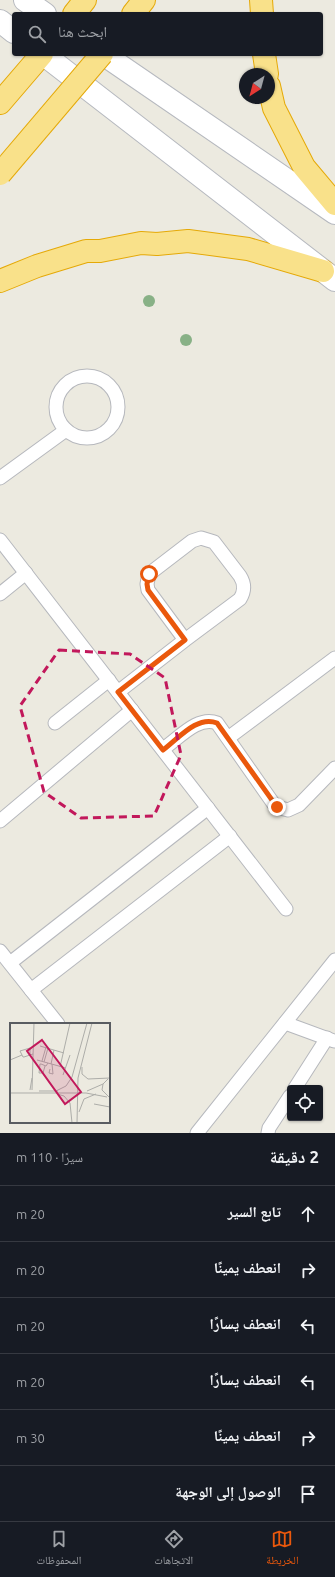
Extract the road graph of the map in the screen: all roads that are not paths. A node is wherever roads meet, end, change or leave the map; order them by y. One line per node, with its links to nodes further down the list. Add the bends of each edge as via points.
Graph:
1 (25, 0): 5 (main road)
2 (85, 0): 6 (highway)
3 (144, 0): 7 (highway)
4 (261, 0): 8 (highway)
5 (42, 12)
6 (76, 12)
7 (135, 12)
8 (262, 12)
9 (0, 21): 10 (main road)
10 (12, 30)
11 (40, 56): 17 (highway)
12 (45, 56): 22 (main road)
13 (100, 56): 19 (highway, bridge)
14 (105, 56): 21 (main road)
15 (264, 56): 16 (highway)
16 (266, 68)
17 (0, 103)
18 (273, 104): 20 (highway, via 304,167)
19 (0, 174)
20 (335, 204)
21 (335, 213)
22 (329, 275): 23 (highway, via 248,249 188,241 140,243 100,251 86,251)
23 (0, 281)
24 (66, 430): 24 (lane, via 75,436 85,438 95,437 112,426 117,402 111,388 103,381 84,376 65,384 59,392 56,413); 25 (lane)
25 (0, 478)
26 (0, 540): 27 (lane)
27 (26, 573): 28 (lane); 31 (lane)
28 (0, 594)
29 (185, 640): 29 (lane, via 240,599 244,590 243,580 214,542 205,538 192,541 153,570 147,579 148,590); 32 (lane)
30 (335, 658): 35 (lane)
31 (110, 680): 32 (lane); 34 (lane)
32 (118, 692): 33 (lane)
33 (132, 710): 36 (lane); 39 (lane)
34 (55, 723)
35 (228, 738): 36 (lane, via 217,723 202,721); 37 (lane, via 273,803 282,809 288,810 299,805)
36 (163, 750): 38 (lane)
37 (335, 768)
38 (208, 808): 40 (lane); 44 (lane)
39 (0, 821)
40 (230, 836): 41 (lane); 45 (lane)
41 (286, 909)
42 (0, 951): 44 (lane)
43 (335, 960): 47 (lane)
44 (10, 963): 45 (lane)
45 (31, 990): 46 (lane)
46 (57, 1023)
47 (285, 1023): 48 (lane); 51 (lane)
48 (331, 1040): 49 (lane)
49 (297, 1085)
50 (287, 1101): 52 (lane)
51 (197, 1133)
52 (268, 1133)

